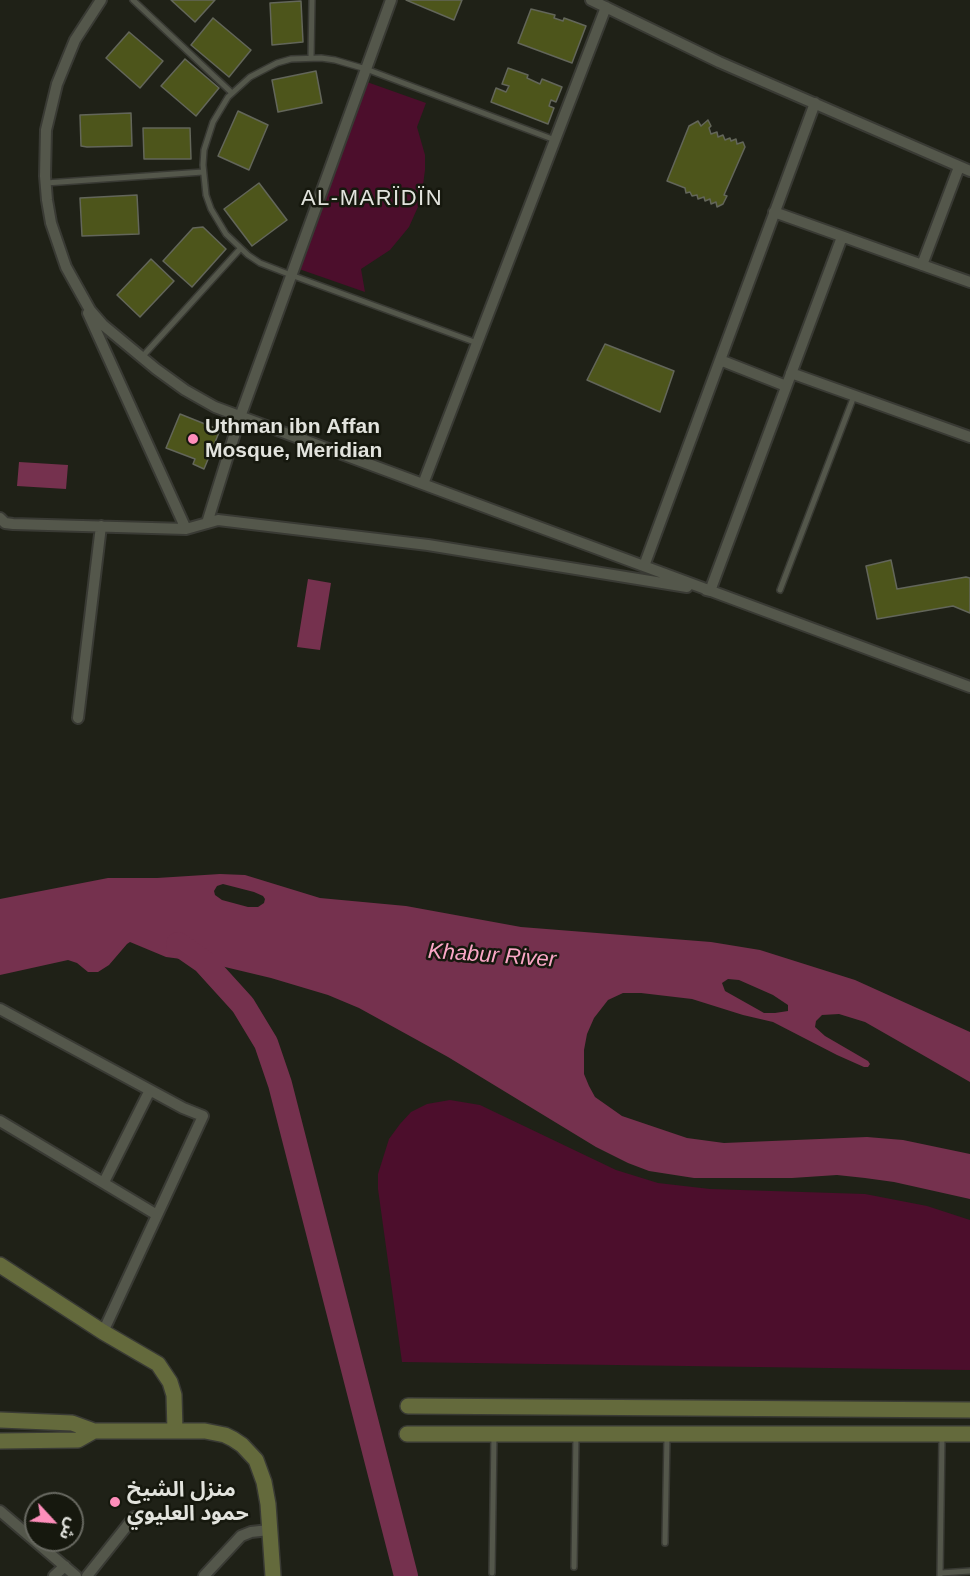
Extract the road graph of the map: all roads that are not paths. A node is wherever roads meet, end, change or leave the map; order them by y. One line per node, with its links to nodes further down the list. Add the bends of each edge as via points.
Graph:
1 (101, 0): 14 (street, via 75,40 57,84 46,129)
2 (133, 0): 9 (lane)
3 (312, 0): 7 (lane)
4 (391, 0): 8 (street)
5 (591, 0): 6 (street)
6 (606, 7): 10 (street); 11 (street)
7 (311, 58): 8 (lane); 9 (lane, via 291,59 263,69)
8 (366, 69): 11 (lane); 19 (street)
9 (231, 93): 13 (lane, via 207,136)
10 (815, 104): 12 (street); 15 (street)
11 (555, 140): 22 (street)
12 (965, 169): 18 (street)
13 (203, 172): 14 (lane); 17 (lane, via 211,209)
14 (45, 183): 21 (street, via 51,223)
15 (774, 212): 16 (street); 24 (street)
16 (842, 237): 18 (street); 25 (street)
17 (240, 249): 19 (lane, via 260,263); 23 (lane)
18 (922, 265): 20 (street)
19 (291, 275): 22 (lane); 28 (street)
20 (970, 282)
21 (76, 288): 23 (street, via 103,325); 34 (street)
22 (477, 343): 30 (street)
23 (142, 357): 28 (street, via 200,400)
24 (720, 360): 26 (street); 35 (street)
25 (791, 373): 26 (street); 27 (street)
26 (786, 386): 37 (street)
27 (854, 396): 29 (street); 36 (lane)
28 (240, 417): 30 (street); 32 (street)
29 (970, 437)
30 (423, 484): 35 (street)
31 (0, 518): 33 (street, via 13,525)
32 (207, 523): 34 (street); 37 (street, via 218,520 429,545)
33 (101, 526): 34 (street); 39 (street)
34 (186, 529)
35 (644, 566): 37 (street)
36 (780, 590)
37 (710, 591): 38 (street)
38 (970, 687)
39 (78, 718)
40 (0, 1009): 41 (street)
41 (150, 1090): 43 (street); 44 (street, via 203,1116)
42 (0, 1121): 43 (street)
43 (104, 1182): 44 (street)
44 (157, 1215): 46 (street)
45 (0, 1265): 46 (street)
46 (103, 1332): 51 (street, via 148,1357 165,1372 174,1395)
47 (408, 1406): 48 (street)
48 (970, 1410)
49 (0, 1420): 50 (street, via 72,1423)
50 (94, 1431): 51 (street); 58 (street, via 78,1440)
51 (175, 1431): 61 (street, via 215,1432 233,1439 249,1452 264,1482)
52 (407, 1434): 53 (street)
53 (494, 1434): 54 (street); 66 (lane)
54 (576, 1434): 55 (street); 64 (lane)
55 (667, 1434): 56 (street); 62 (lane)
56 (942, 1434): 57 (street); 67 (lane)
57 (970, 1434)
58 (0, 1441)
59 (0, 1511): 63 (street)
60 (134, 1517): 70 (street)
61 (269, 1530): 71 (street, via 241,1536); 72 (street)
62 (665, 1543)
63 (65, 1566): 68 (street); 69 (street)
64 (574, 1567)
65 (970, 1571): 67 (lane)
66 (492, 1573)
67 (941, 1575)
68 (54, 1576)
69 (76, 1576)
70 (87, 1576)
71 (204, 1576)
72 (273, 1576)

